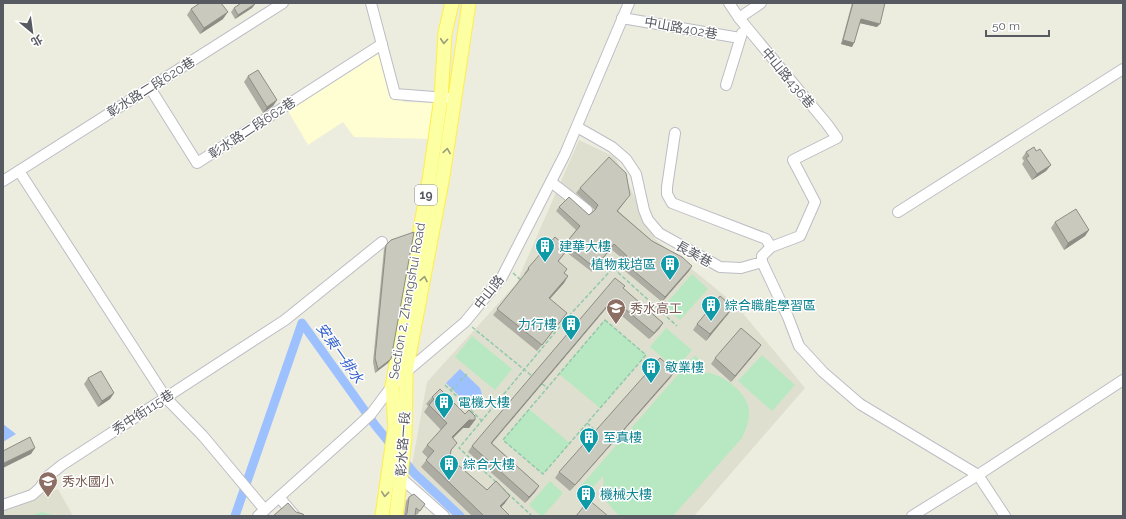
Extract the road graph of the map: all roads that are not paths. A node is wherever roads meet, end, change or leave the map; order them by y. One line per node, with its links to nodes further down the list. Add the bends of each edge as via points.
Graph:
1 (283, 3): 15 (street, 彰水路二段620巷)
2 (371, 3): 12 (street)
3 (452, 3): 16 (main road, Section 2, Zhangshui Road / 19, one-way to 16, via 445,33)
4 (469, 3): 17 (main road, Section 2, Zhangshui Road / 19)
5 (629, 3): 8 (street, 中山路)
6 (729, 3): 9 (street, 中山路436巷)
7 (762, 3): 9 (street)
8 (622, 18): 11 (street, 中山路402巷); 18 (street, 中山路)
9 (739, 18): 10 (street, 中山路436巷)
10 (746, 26): 11 (street); 28 (street, 中山路436巷, via 837,138 793,160 815,202 800,236)
11 (740, 38): 14 (street)
12 (382, 44): 15 (street, 彰水路二段662巷, via 197,163); 16 (street, via 395,94)
13 (1123, 69): 26 (street)
14 (726, 85)
15 (150, 88): 20 (street, 彰水路二段620巷)
16 (441, 98): 17 (street); 21 (main road, Section 2, Zhangshui Road / 19)
17 (455, 98): 22 (main road, Section 2, Zhangshui Road / 19, one-way to 17)
18 (577, 128): 24 (street, 中山路); 29 (street, 長美巷, via 612,146 626,159 636,174 648,220 659,233 720,268 741,268)
19 (675, 133): 28 (street, via 667,187 667,194 672,203 766,239)
20 (19, 171): 23 (street, 彰水路二段620巷); 33 (street)
21 (430, 174): 22 (main road); 32 (main road, Section 2, Zhangshui Road / 19)
22 (444, 176): 30 (main road, Section 2, Zhangshui Road / 19, one-way to 22)
23 (3, 181)
24 (551, 182): 25 (street); 30 (street, 中山路, via 507,268 465,322)
25 (587, 210)
26 (898, 212)
27 (382, 242): 33 (street, 秀中街115巷, via 285,320)
28 (771, 247): 29 (street, via 762,256)
29 (762, 262): 35 (street, via 799,346 823,372 860,404)
30 (406, 372): 32 (street, 中山路); 34 (main road, 彰水路一段 / 19, via 405,439)
31 (1123, 380): 35 (street)
32 (392, 386): 36 (street, 中山路, via 355,429); 40 (main road, 彰水路一段 / 19, one-way to 40, via 394,426)
33 (166, 398): 37 (street, 秀中街115巷, via 62,465 32,494); 38 (street, via 204,436)
34 (401, 475): 41 (main road, 彰水路一段 / 19); 42 (street)
35 (978, 475): 43 (street); 44 (street)
36 (279, 497): 38 (street, 中山路); 39 (street)
37 (3, 505)
38 (262, 513)
39 (295, 516)
40 (382, 516)
41 (396, 516)
42 (444, 516)
43 (912, 516)
44 (1005, 516)

